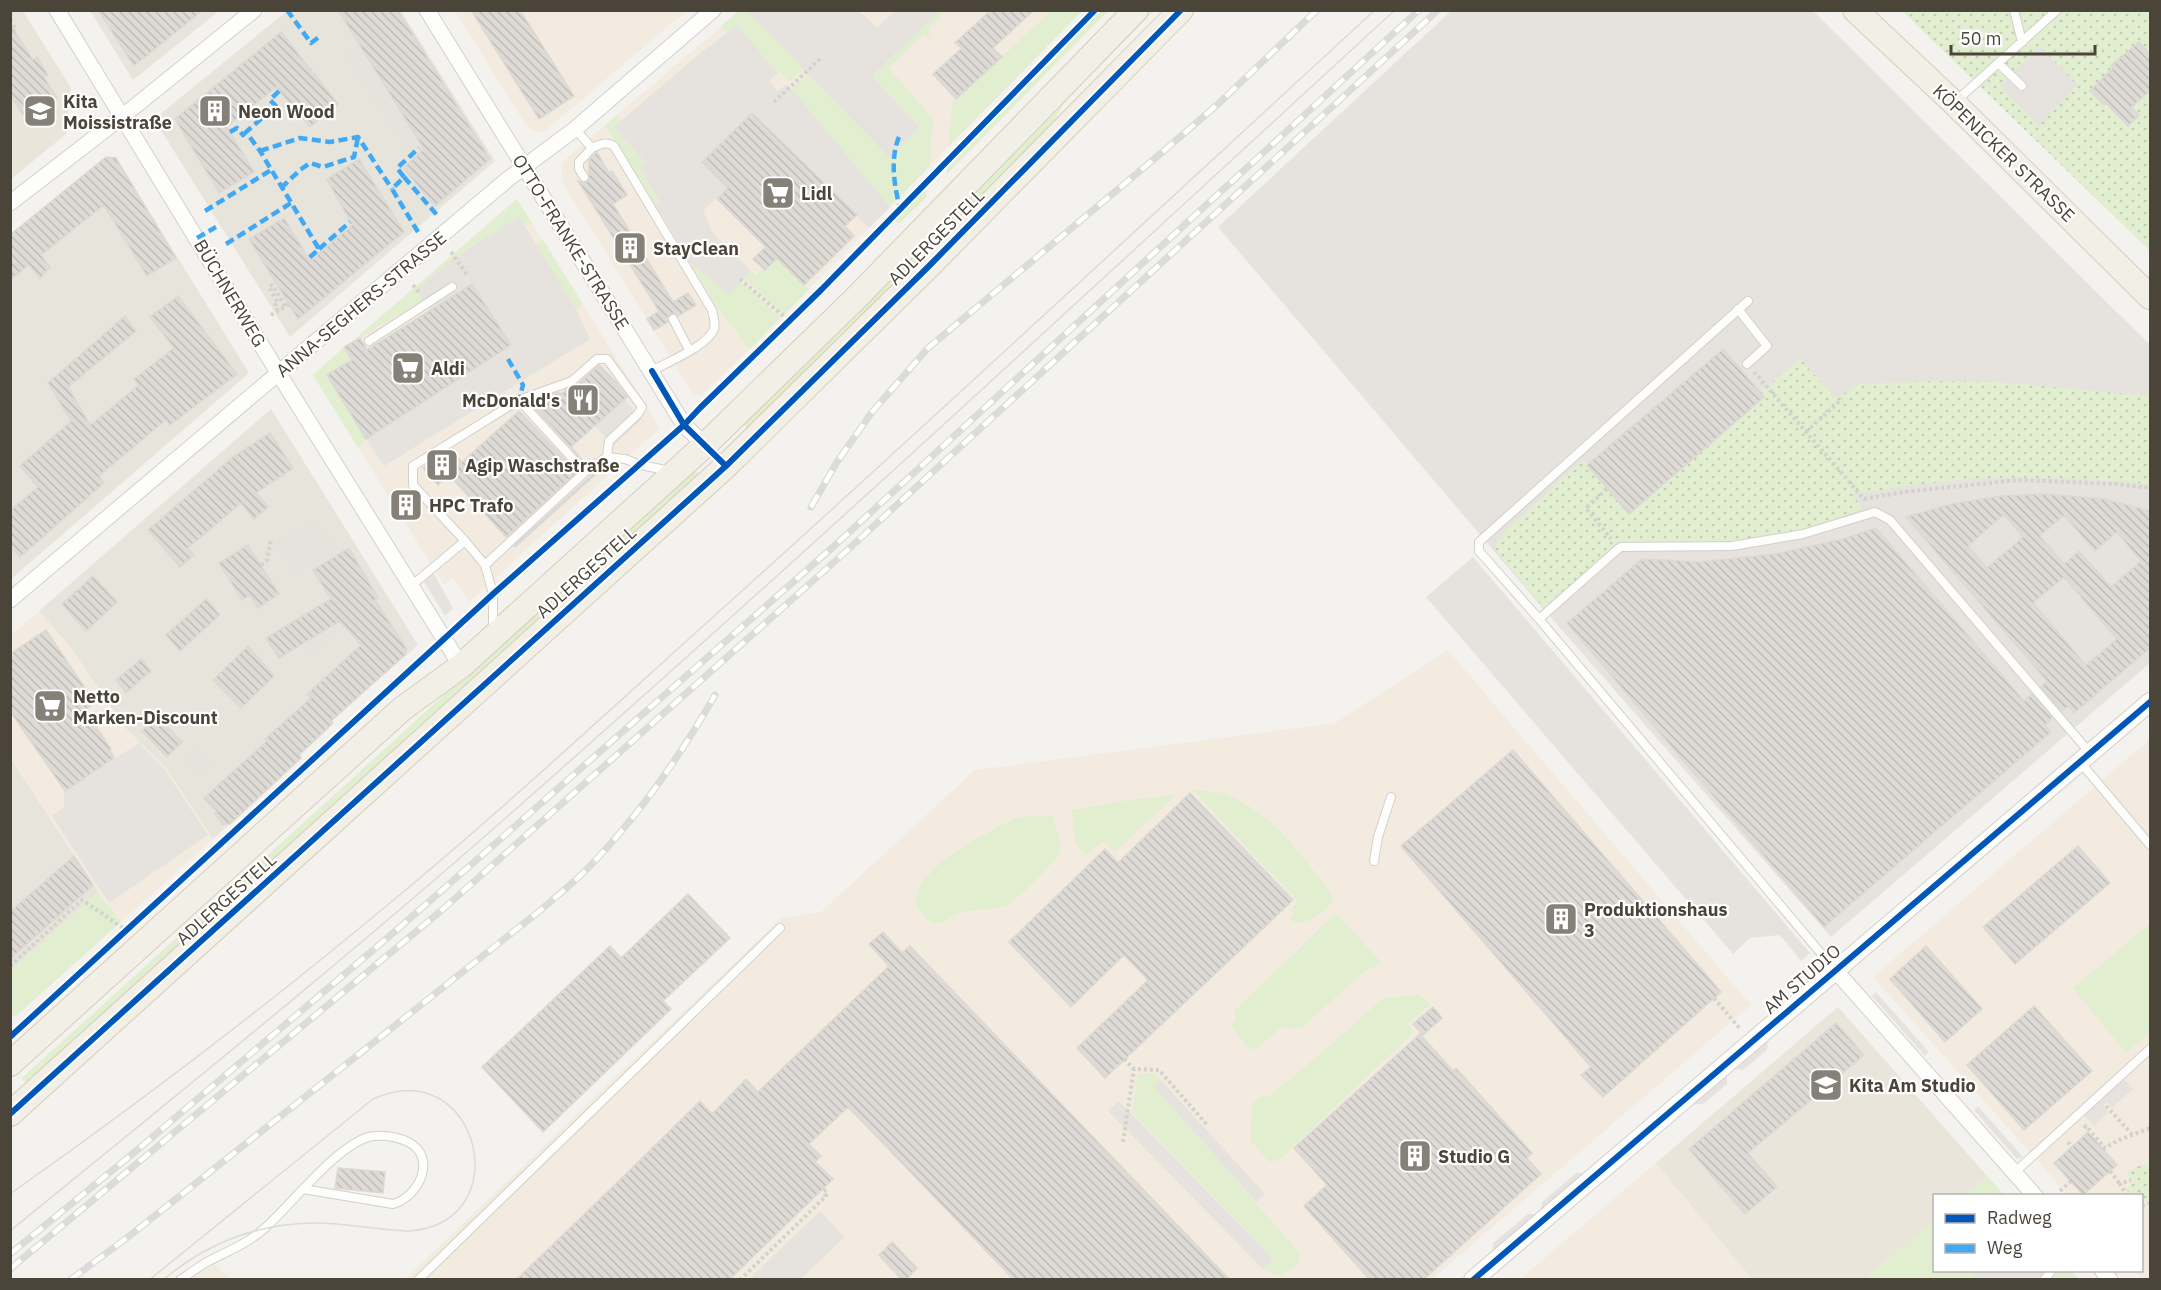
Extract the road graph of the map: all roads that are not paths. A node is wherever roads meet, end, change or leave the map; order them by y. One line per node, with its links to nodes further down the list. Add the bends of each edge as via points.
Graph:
1 (57, 10): 15 (street, BÜCHNERWEG)
2 (254, 10): 15 (street)
3 (427, 10): 18 (street, OTTO-FRANKE-STRASSE)
4 (713, 10): 16 (street, ANNA-SEGHERS-STRASSE)
5 (1136, 10): 32 (main road, ADLERGESTELL, via 864,290)
6 (1181, 10): 10 (main road, ADLERGESTELL)
7 (1855, 10): 14 (main road, KÖPENICKER STRASSE)
8 (2014, 10): 11 (lane)
9 (2057, 10): 11 (lane)
10 (1166, 21): 34 (main road, ADLERGESTELL, via 928,267)
11 (2022, 42): 12 (lane)
12 (1998, 63): 13 (lane); 14 (lane)
13 (2022, 86)
14 (1954, 103): 22 (main road, KÖPENICKER STRASSE)
15 (123, 116): 20 (street); 30 (street, BÜCHNERWEG)
16 (575, 129): 17 (lane); 18 (street, ANNA-SEGHERS-STRASSE)
17 (592, 148): 19 (lane, via 579,162); 27 (lane, via 603,143 614,146 712,310 713,330)
18 (523, 167): 29 (street, OTTO-FRANKE-STRASSE); 30 (street, ANNA-SEGHERS-STRASSE)
19 (584, 177)
20 (10, 203)
21 (452, 287): 26 (lane)
22 (2151, 297)
23 (1748, 301): 24 (lane)
24 (1738, 309): 28 (lane, via 1767,346); 41 (lane, via 1479,542 1479,551)
25 (673, 319): 27 (lane)
26 (369, 340)
27 (689, 350): 29 (lane)
28 (1747, 364)
29 (652, 371): 32 (street, OTTO-FRANKE-STRASSE, via 684,425)
30 (279, 374): 39 (street, BÜCHNERWEG); 40 (street, ANNA-SEGHERS-STRASSE)
31 (519, 400): 33 (lane, via 572,381 597,359 607,359 642,407 609,441); 35 (lane); 37 (lane, via 413,466 412,484)
32 (705, 445): 34 (main road, OTTO-FRANKE-STRASSE); 36 (main road, ADLERGESTELL)
33 (607, 457): 35 (lane); 36 (lane)
34 (726, 466): 53 (main road, ADLERGESTELL)
35 (585, 472): 38 (lane)
36 (674, 472): 42 (main road, ADLERGESTELL)
37 (465, 541): 38 (lane); 39 (lane)
38 (484, 565): 42 (lane, via 493,594)
39 (411, 586): 43 (street, BÜCHNERWEG)
40 (10, 600)
41 (1539, 619): 45 (lane, via 1621,547 1732,546 1803,534 1875,512 1890,520); 50 (lane)
42 (492, 637): 43 (main road, ADLERGESTELL)
43 (461, 666): 52 (main road, ADLERGESTELL, via 402,709)
44 (2151, 702): 45 (street, AM STUDIO)
45 (2085, 758): 47 (lane); 50 (street, AM STUDIO)
46 (1391, 797): 48 (lane)
47 (2151, 845)
48 (1374, 861)
49 (780, 928): 58 (lane)
50 (1835, 970): 54 (street); 59 (street, AM STUDIO)
51 (2151, 1049): 54 (lane)
52 (10, 1064)
53 (12, 1110)
54 (2014, 1173): 56 (street)
55 (303, 1189): 55 (lane, via 393,1204 401,1202 417,1188 422,1158 416,1146 398,1138 372,1136 353,1144); 57 (lane, via 244,1244)
56 (2033, 1194)
57 (180, 1280)
58 (418, 1280)
59 (1473, 1280)

